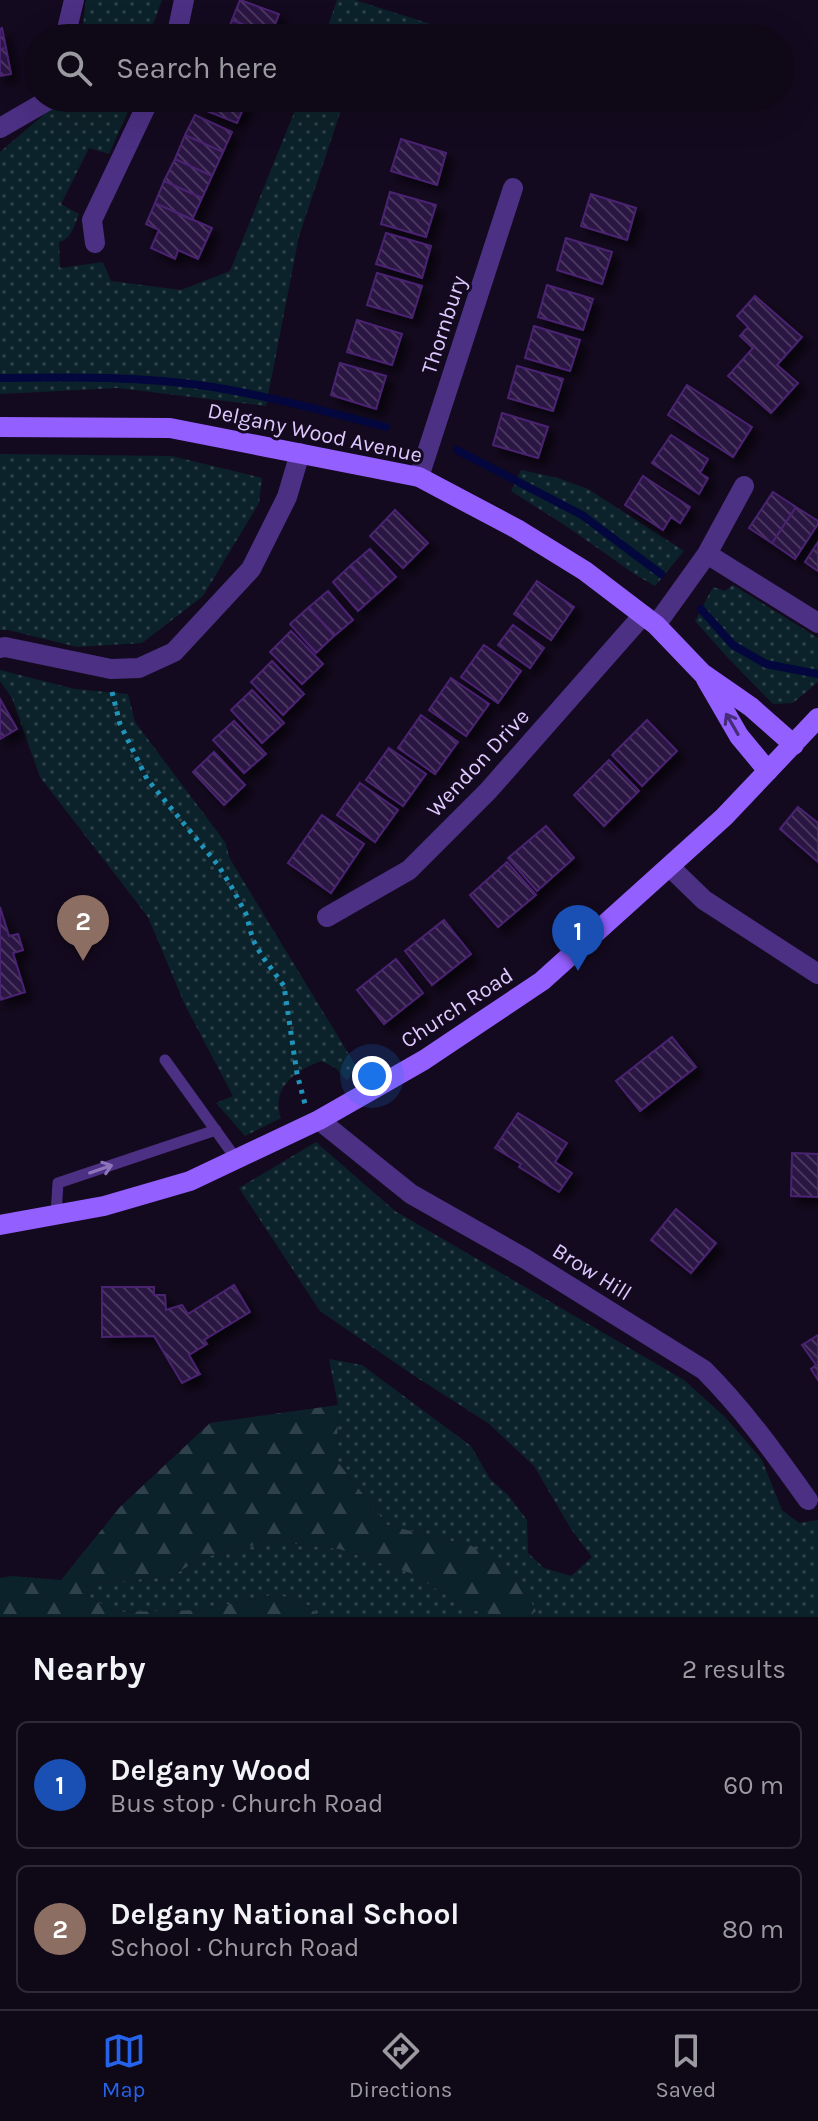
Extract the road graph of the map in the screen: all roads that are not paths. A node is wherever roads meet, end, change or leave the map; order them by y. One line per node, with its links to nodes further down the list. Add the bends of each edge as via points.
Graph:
1 (74, 0): 3 (street)
2 (184, 0): 4 (street)
3 (68, 24)
4 (179, 24)
5 (28, 112): 7 (street)
6 (143, 112): 9 (street, via 92,220)
7 (0, 128)
8 (513, 188): 12 (street, Thornbury)
9 (95, 243)
10 (0, 427): 11 (street, Delgany Wood Avenue, via 170,428)
11 (300, 453): 12 (street, Delgany Wood Avenue); 17 (street, via 287,497 251,569 174,652 139,668 111,669)
12 (419, 477): 15 (street, Delgany Wood Avenue, via 585,571)
13 (744, 486): 14 (street, Wendon Drive)
14 (707, 554): 15 (street, Wendon Drive); 16 (street)
15 (649, 620): 18 (street, Delgany Wood Avenue); 23 (street, Wendon Drive, via 409,870)
16 (818, 623)
17 (0, 648)
18 (702, 673): 20 (street, Delgany Wood Avenue); 21 (street, Delgany Wood Avenue, one-way to 18, via 739,736)
19 (818, 718): 20 (street, Church Road)
20 (794, 745): 21 (street, Church Road)
21 (768, 771): 22 (street, Church Road)
22 (670, 867): 24 (street, via 704,900); 26 (street, Church Road, via 542,981 424,1060)
23 (327, 917)
24 (818, 974)
25 (165, 1060): 27 (lane)
26 (319, 1120): 28 (street, Church Road); 31 (street, Brow Hill, via 411,1194 704,1370 754,1426)
27 (216, 1130): 28 (lane); 29 (lane, one-way to 27, via 58,1183)
28 (237, 1160): 29 (street, Church Road, via 190,1181)
29 (56, 1215): 30 (street, Church Road)
30 (0, 1225)
31 (808, 1500)

